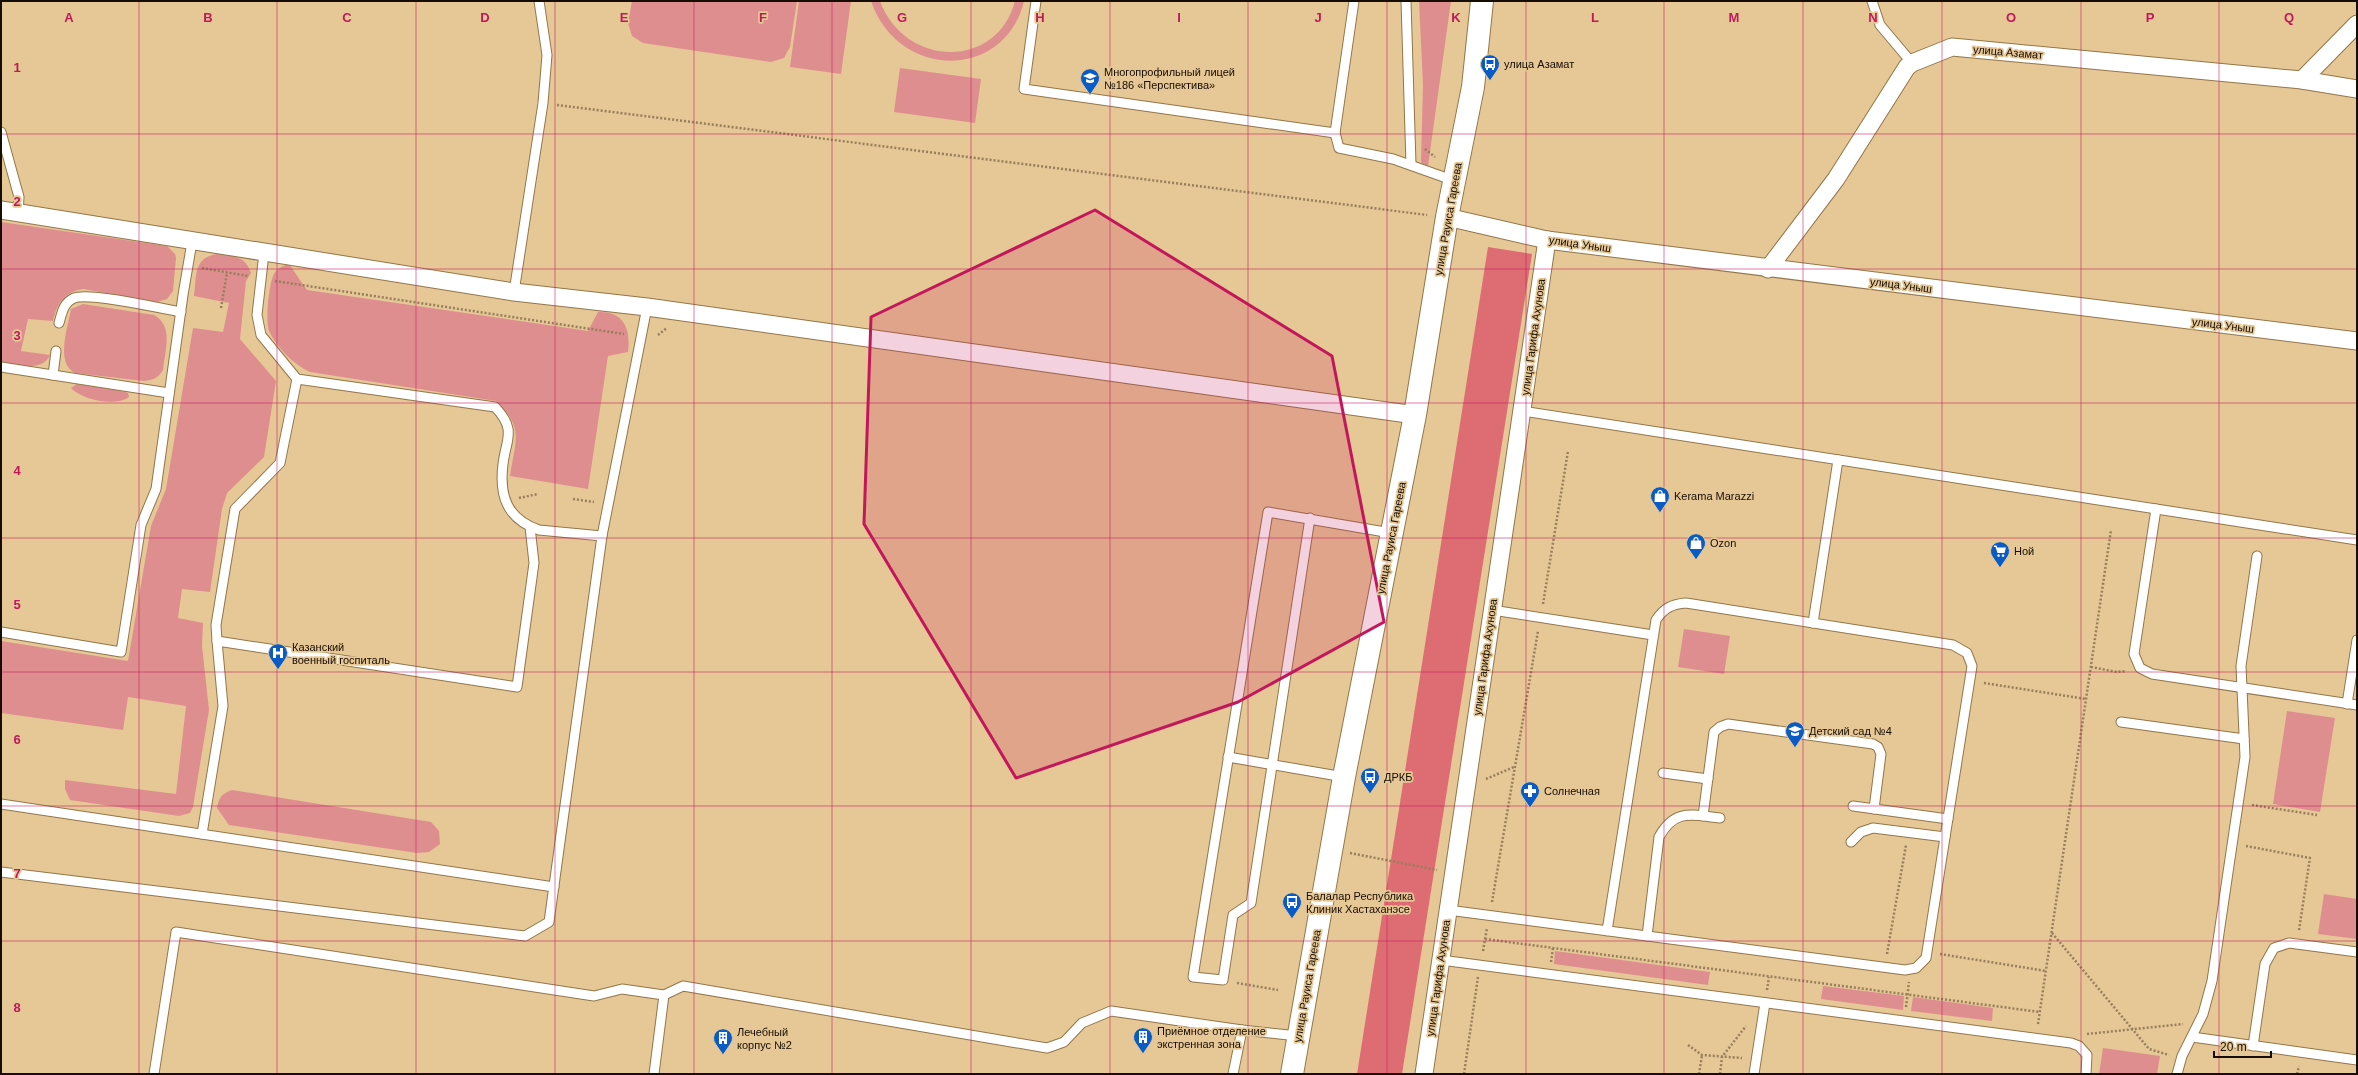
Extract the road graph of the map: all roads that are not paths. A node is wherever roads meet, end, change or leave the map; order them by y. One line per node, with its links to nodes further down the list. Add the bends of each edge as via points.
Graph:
1 (539, 1): 22 (lane, via 547,55 543,103)
2 (1036, 1): 12 (lane, via 1024,89)
3 (1354, 1): 12 (lane)
4 (1406, 1): 13 (lane)
5 (1482, 1): 14 (street, улица Рауиса Гареева, via 1473,87)
6 (1872, 1): 8 (lane, via 1880,25)
7 (2357, 24): 9 (street)
8 (1912, 63): 9 (street, улица Азамат, via 1952,47); 21 (street, via 1836,179)
9 (2302, 80): 10 (street, улица Азамат)
10 (2357, 89)
11 (1, 132): 16 (lane, via 19,197)
12 (1335, 133): 13 (lane, via 1339,148)
13 (1411, 165): 14 (lane)
14 (1455, 181): 17 (street, улица Рауиса Гареева)
15 (1, 210): 16 (street)
16 (18, 214): 19 (street)
17 (1447, 217): 18 (street, улица Уныш); 33 (street, улица Рауиса Гареева)
18 (1547, 240): 21 (street, улица Уныш); 32 (street, улица Гарифа Ахунова)
19 (192, 242): 20 (street); 24 (lane)
20 (264, 253): 22 (street); 30 (lane, via 257,315 261,335)
21 (1768, 269): 26 (street, улица Уныш)
22 (514, 292): 23 (street)
23 (647, 307): 33 (street); 39 (lane)
24 (181, 312): 25 (lane, via 96,296 82,297 74,298 65,305); 31 (lane)
25 (59, 323)
26 (2357, 341)
27 (56, 351): 29 (lane)
28 (1, 367): 29 (lane)
29 (53, 375): 31 (lane)
30 (297, 379): 37 (lane, via 495,407 503,416 509,432 502,482 506,501 511,514); 47 (lane, via 280,463 235,510 216,625)
31 (170, 393): 44 (lane, via 156,490 142,525 121,652)
32 (1522, 411): 34 (lane); 42 (street, улица Гарифа Ахунова)
33 (1415, 415): 38 (street, улица Рауиса Гареева)
34 (1838, 460): 35 (lane); 43 (lane)
35 (2156, 509): 40 (lane); 48 (lane, via 2134,654 2140,668 2152,674)
36 (1310, 518): 38 (lane); 53 (lane, via 1268,512); 54 (lane)
37 (530, 527): 39 (lane); 47 (lane, via 534,563 517,687)
38 (1391, 533): 56 (street, улица Рауиса Гареева)
39 (602, 536): 68 (lane)
40 (2357, 540)
41 (2257, 556): 48 (lane, via 2242,659)
42 (1492, 610): 45 (lane); 69 (street, улица Гарифа Ахунова)
43 (1813, 623): 45 (lane, via 1686,603 1675,604 1661,612 1656,620); 63 (lane, via 1957,646 1967,653 1972,666)
44 (1, 632)
45 (1653, 635): 70 (lane)
46 (2357, 640): 49 (lane)
47 (217, 641): 64 (lane, via 222,706)
48 (2242, 688): 49 (lane); 52 (lane)
49 (2347, 704): 50 (lane)
50 (2357, 705)
51 (2121, 722): 52 (lane)
52 (2244, 739): 78 (lane, via 2245,757 2212,981 2200,1023)
53 (1228, 757): 54 (lane); 54 (lane, via 1193,977 1223,980 1233,915 1251,903)
54 (1271, 763): 56 (lane)
55 (1663, 773): 57 (lane)
56 (1344, 777): 77 (street, улица Рауиса Гареева)
57 (1708, 779): 60 (lane, via 1714,732 1724,725 1873,744 1878,747 1881,754); 61 (lane)
58 (1, 804): 64 (lane)
59 (1853, 806): 60 (lane)
60 (1874, 809): 63 (lane)
61 (1703, 816): 62 (lane); 71 (lane, via 1678,816 1664,827 1659,837)
62 (1720, 818)
63 (1948, 819): 65 (lane)
64 (202, 834): 68 (lane)
65 (1945, 837): 66 (lane, via 1869,828 1858,834); 71 (lane, via 1927,952 1923,962 1911,970)
66 (1851, 842)
67 (1, 872): 68 (lane, via 525,936 549,922)
68 (554, 887)
69 (1449, 902): 70 (lane, via 1490,916); 73 (street, улица Гарифа Ахунова)
70 (1606, 931): 71 (lane)
71 (1646, 936)
72 (2357, 952): 79 (lane, via 2297,944 2281,944 2274,948 2266,958)
73 (1441, 960): 75 (lane); 85 (street, улица Гарифа Ахунова)
74 (664, 995): 76 (lane, via 683,986 1047,1048 1064,1042 1082,1023 1111,1011); 81 (lane, via 622,989 594,996 176,932); 82 (lane)
75 (1765, 1002): 86 (lane); 87 (lane, via 2079,1046 2087,1055)
76 (1242, 1030): 77 (lane); 83 (lane)
77 (1298, 1036): 84 (street, улица Рауиса Гареева)
78 (2192, 1037): 79 (lane); 88 (lane, via 2182,1056)
79 (2253, 1046): 80 (lane)
80 (2357, 1060)
81 (154, 1074)
82 (654, 1074)
83 (1233, 1074)
84 (1292, 1074)
85 (1424, 1074)
86 (1754, 1074)
87 (2086, 1074)
88 (2177, 1074)

